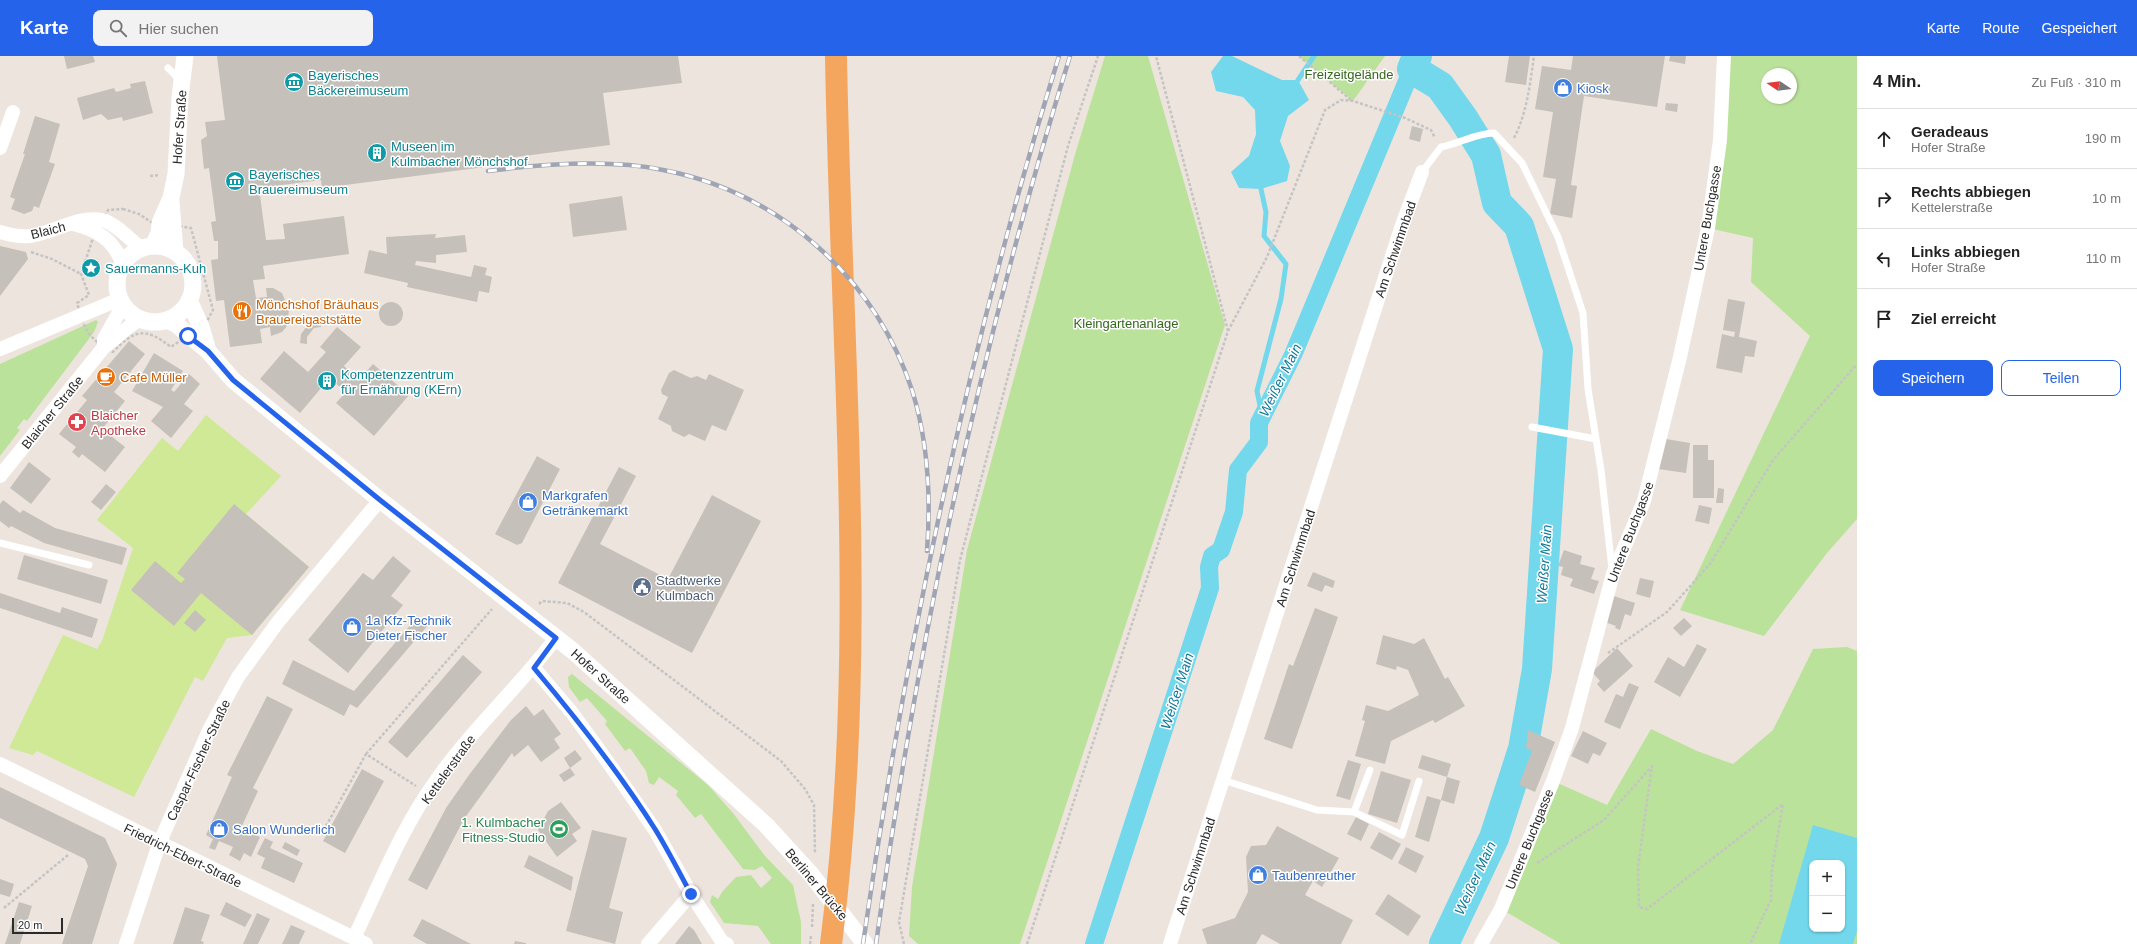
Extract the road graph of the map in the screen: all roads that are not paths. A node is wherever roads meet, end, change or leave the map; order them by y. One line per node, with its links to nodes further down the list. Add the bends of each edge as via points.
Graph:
1 (185, 56): 5 (street, Hofer Straße)
2 (836, 56): 43 (highway, via 851,630 845,810)
3 (1724, 56): 28 (street, Untere Buchgasse, via 1720,140 1708,228 1680,357 1644,501)
4 (168, 68): 5 (lane)
5 (182, 82): 10 (street, Hofer Straße, via 176,174)
6 (13, 112): 7 (street)
7 (0, 148)
8 (1422, 172): 23 (lane, via 1441,147 1456,145 1484,133 1494,133 1522,163 1558,237 1583,313 1588,389); 33 (street, Am Schwimmbad, via 1402,225)
9 (73, 224): 11 (street, Blaich, via 31,236 14,236); 12 (street, Blaich, via 102,220); 14 (street, Blaich, via 86,227 107,239 115,246)
10 (167, 224): 12 (street, Hofer Straße); 13 (street, Hofer Straße)
11 (0, 232)
12 (148, 248): 13 (street, via 165,248); 14 (street, via 128,258)
13 (176, 252): 15 (street, via 186,264 192,279)
14 (123, 265): 16 (street, via 117,281)
15 (189, 300): 18 (street, via 184,309); 19 (street, Hofer Straße)
16 (122, 302): 17 (street, via 128,311); 20 (street, Blaicher Straße, via 104,339); 21 (street)
17 (141, 320): 18 (street); 20 (street, Blaicher Straße, via 128,326)
18 (167, 320): 19 (street, Hofer Straße)
19 (195, 331): 25 (street, Hofer Straße, via 233,380)
20 (104, 347): 24 (street, Blaicher Straße)
21 (0, 349)
22 (1532, 427): 23 (lane)
23 (1596, 439): 28 (lane)
24 (0, 476)
25 (380, 500): 29 (street, Hofer Straße); 37 (street, Caspar-Fischer-Straße, via 278,622 238,677 210,728)
26 (0, 543): 27 (lane)
27 (89, 565)
28 (1613, 574): 46 (street, Untere Buchgasse, via 1572,728 1501,909)
29 (556, 638): 30 (street, Kettelerstraße); 36 (street, Hofer Straße)
30 (534, 668): 38 (street, via 574,714 610,765 655,830); 39 (street, Kettelerstraße, via 477,728 434,782 401,839)
31 (0, 764): 37 (street, Friedrich-Ebert-Straße)
32 (1370, 770): 35 (lane)
33 (1223, 780): 35 (lane, via 1317,810); 45 (street, Am Schwimmbad)
34 (1419, 780): 35 (lane, via 1402,835)
35 (1354, 812)
36 (766, 825): 44 (street, Berliner Brücke, via 810,873)
37 (160, 844): 39 (street, Friedrich-Ebert-Straße); 40 (street, Caspar-Fischer-Straße)
38 (691, 894): 41 (street); 42 (street, via 723,943)
39 (360, 941)
40 (126, 944)
41 (648, 944)
42 (727, 944)
43 (831, 944)
44 (865, 944)
45 (1170, 944)
46 (1481, 944)

